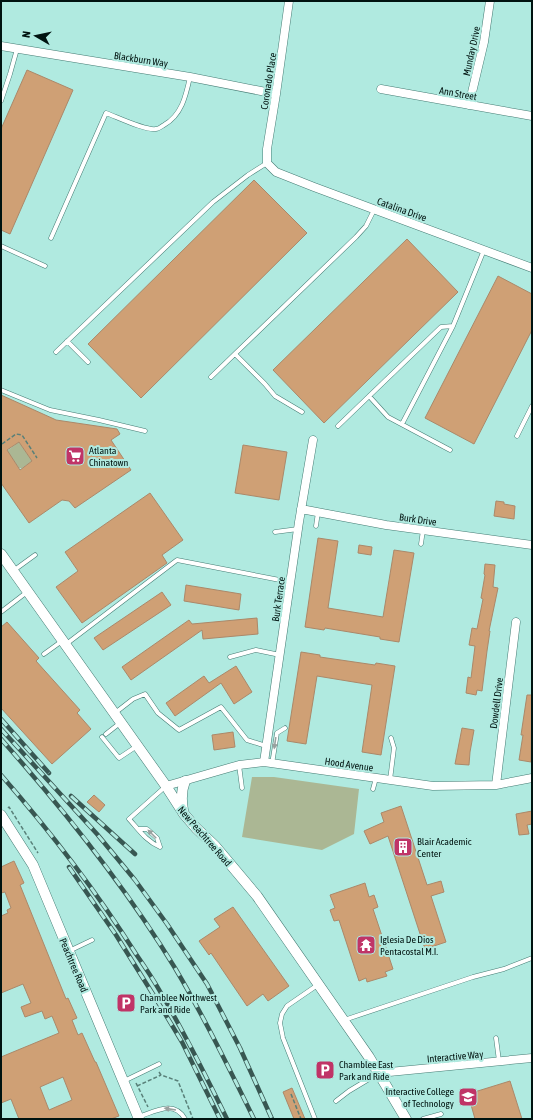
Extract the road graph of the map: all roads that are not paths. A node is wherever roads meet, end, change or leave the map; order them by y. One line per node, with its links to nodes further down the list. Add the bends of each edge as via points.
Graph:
1 (289, 1): 7 (street, Coronado Place)
2 (490, 1): 9 (street, Munday Drive, via 484,42)
3 (1, 46): 4 (street, Blackburn Way)
4 (17, 49): 5 (street, Blackburn Way); 8 (lane)
5 (190, 77): 7 (street, Blackburn Way); 13 (lane, via 186,96 177,114 168,123 156,129 145,128 106,112)
6 (381, 89): 9 (street, Ann Street)
7 (276, 94): 11 (street, Coronado Place)
8 (1, 101)
9 (469, 105): 10 (street, Ann Street)
10 (532, 116)
11 (267, 163): 12 (street, Catalina Drive, via 276,172); 19 (lane, via 213,202)
12 (374, 210): 15 (street, Catalina Drive); 21 (lane, via 356,238)
13 (51, 238)
14 (1, 246): 16 (lane)
15 (484, 250): 17 (street, Catalina Drive); 18 (lane)
16 (45, 266)
17 (532, 268)
18 (453, 326): 25 (lane, via 441,327); 28 (lane)
19 (67, 341): 20 (lane); 22 (lane)
20 (56, 352)
21 (234, 354): 23 (lane); 27 (lane, via 275,396)
22 (88, 362)
23 (211, 376)
24 (1, 390): 30 (lane, via 50,410)
25 (369, 396): 28 (lane, via 388,417); 29 (lane)
26 (532, 406): 31 (lane)
27 (302, 412)
28 (402, 424): 33 (lane)
29 (338, 426)
30 (145, 431)
31 (517, 436)
32 (313, 440): 34 (street, Burk Terrace)
33 (450, 450)
34 (301, 509): 35 (street, Burk Drive); 37 (street, Burk Terrace)
35 (318, 512): 36 (lane); 38 (street, Burk Drive)
36 (316, 526)
37 (298, 529): 39 (lane); 45 (street, Burk Terrace)
38 (423, 530): 40 (lane); 41 (street, Burk Drive)
39 (275, 532)
40 (421, 544)
41 (532, 545)
42 (1, 555): 44 (street, New Peachtree Road)
43 (35, 555): 44 (lane)
44 (13, 571): 46 (street, New Peachtree Road)
45 (290, 582): 49 (lane, via 177,560); 51 (street, Burk Terrace)
46 (28, 592): 47 (lane); 49 (street, New Peachtree Road)
47 (1, 612)
48 (516, 622): 69 (street, Dowdell Drive)
49 (64, 643): 50 (lane); 53 (street, New Peachtree Road)
50 (44, 654)
51 (280, 655): 52 (lane, via 256,650); 60 (street, Burk Terrace)
52 (230, 657)
53 (114, 713): 54 (street, New Peachtree Road); 60 (lane, via 133,699 145,694 158,712 179,730 221,707 247,740)
54 (120, 722): 56 (lane); 59 (street, New Peachtree Road)
55 (285, 728): 62 (lane, one-way to 62, via 276,733)
56 (106, 734)
57 (102, 737): 59 (lane, via 119,758)
58 (391, 738): 66 (lane, via 394,748)
59 (138, 746): 68 (street, New Peachtree Road)
60 (266, 746): 61 (street, Burk Terrace)
61 (264, 762): 62 (street, Hood Avenue); 63 (street, Hood Avenue)
62 (272, 764): 64 (street, Hood Avenue)
63 (238, 765): 67 (street, Hood Avenue); 70 (lane)
64 (376, 778): 66 (street, Hood Avenue); 71 (lane)
65 (532, 778): 69 (street, Hood Avenue)
66 (390, 780): 69 (street, Hood Avenue, via 433,786)
67 (184, 781): 68 (street, Hood Avenue); 72 (street, via 181,801)
68 (166, 786): 72 (street, New Peachtree Road); 74 (lane, via 130,819)
69 (496, 786)
70 (242, 788)
71 (373, 789)
72 (184, 814): 78 (street, New Peachtree Road, via 257,896)
73 (1, 815): 76 (street, Peachtree Road, via 33,865)
74 (138, 829): 74 (lane, one-way to 74, via 152,844 160,847 157,838 147,829)
75 (92, 940): 76 (lane)
76 (68, 951): 85 (street, Peachtree Road)
77 (532, 958): 79 (lane)
78 (319, 984): 79 (street, New Peachtree Road); 90 (lane, via 286,1006 280,1023 283,1038)
79 (344, 1020): 84 (street, New Peachtree Road)
80 (496, 1038): 82 (lane)
81 (532, 1058): 82 (street, Interactive Way)
82 (499, 1062): 84 (street, Interactive Way)
83 (158, 1066): 85 (lane)
84 (379, 1073): 86 (lane); 91 (street, New Peachtree Road)
85 (124, 1081): 88 (street, Peachtree Road)
86 (336, 1101)
87 (441, 1114): 92 (lane)
88 (139, 1118): 89 (lane, one-way to 88, via 179,1112 169,1108 158,1109)
89 (185, 1119)
90 (315, 1119)
91 (406, 1119)
92 (423, 1119)

